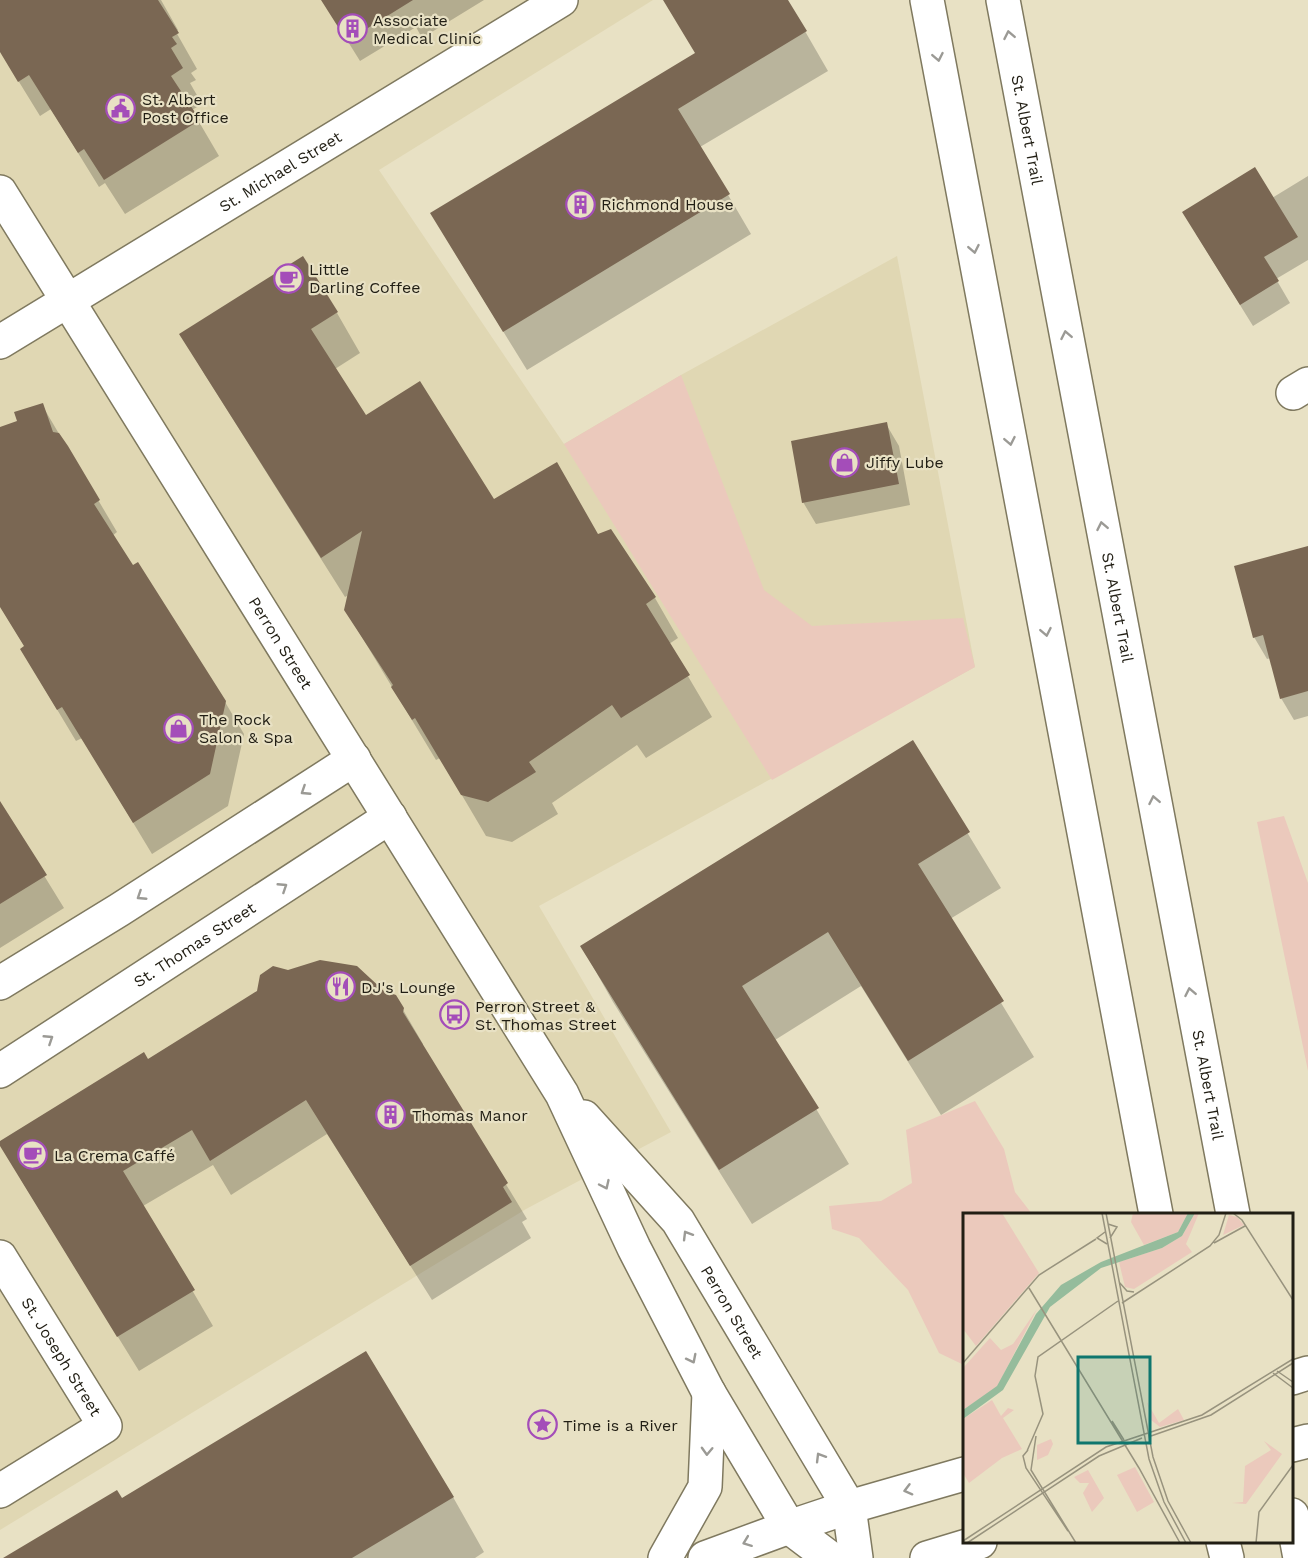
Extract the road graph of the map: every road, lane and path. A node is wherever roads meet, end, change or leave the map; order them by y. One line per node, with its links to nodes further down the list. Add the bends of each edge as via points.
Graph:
1 (561, 0): 5 (street, St. Michael Street)
2 (927, 0): 12 (street, one-way to 12)
3 (1003, 0): 13 (street, St. Albert Trail, one-way to 3)
4 (0, 192): 5 (street, Perron Street)
5 (68, 301): 6 (street, St. Michael Street); 7 (street, Perron Street)
6 (0, 342)
7 (354, 759): 8 (street, Perron Street); 9 (street, one-way to 9)
8 (390, 817): 10 (street, St. Thomas Street, one-way to 8); 11 (street, Perron Street)
9 (0, 983)
10 (0, 1071)
11 (562, 1094): 17 (street, Perron Street, one-way to 17, via 634,1248); 22 (street, Perron Street, one-way to 11, via 678,1221)
12 (1156, 1213)
13 (1233, 1213)
14 (0, 1257): 21 (street, St. Joseph Street, via 105,1426)
15 (1308, 1373): 16 (street)
16 (1293, 1377)
17 (709, 1393): 24 (street, Perron Street); 27 (street, one-way to 27, via 705,1487)
18 (1308, 1441): 19 (street)
19 (1293, 1445)
20 (963, 1474): 22 (street, one-way to 22)
21 (0, 1491)
22 (849, 1507): 24 (street); 30 (street, Perron Street)
23 (1293, 1520): 33 (street)
24 (789, 1527): 28 (street, one-way to 28); 29 (street, Perron Street)
25 (977, 1543): 31 (street)
26 (1223, 1543): 32 (street)
27 (665, 1558)
28 (705, 1558)
29 (830, 1558)
30 (855, 1558)
31 (927, 1558)
32 (1227, 1558)
33 (1300, 1558)

